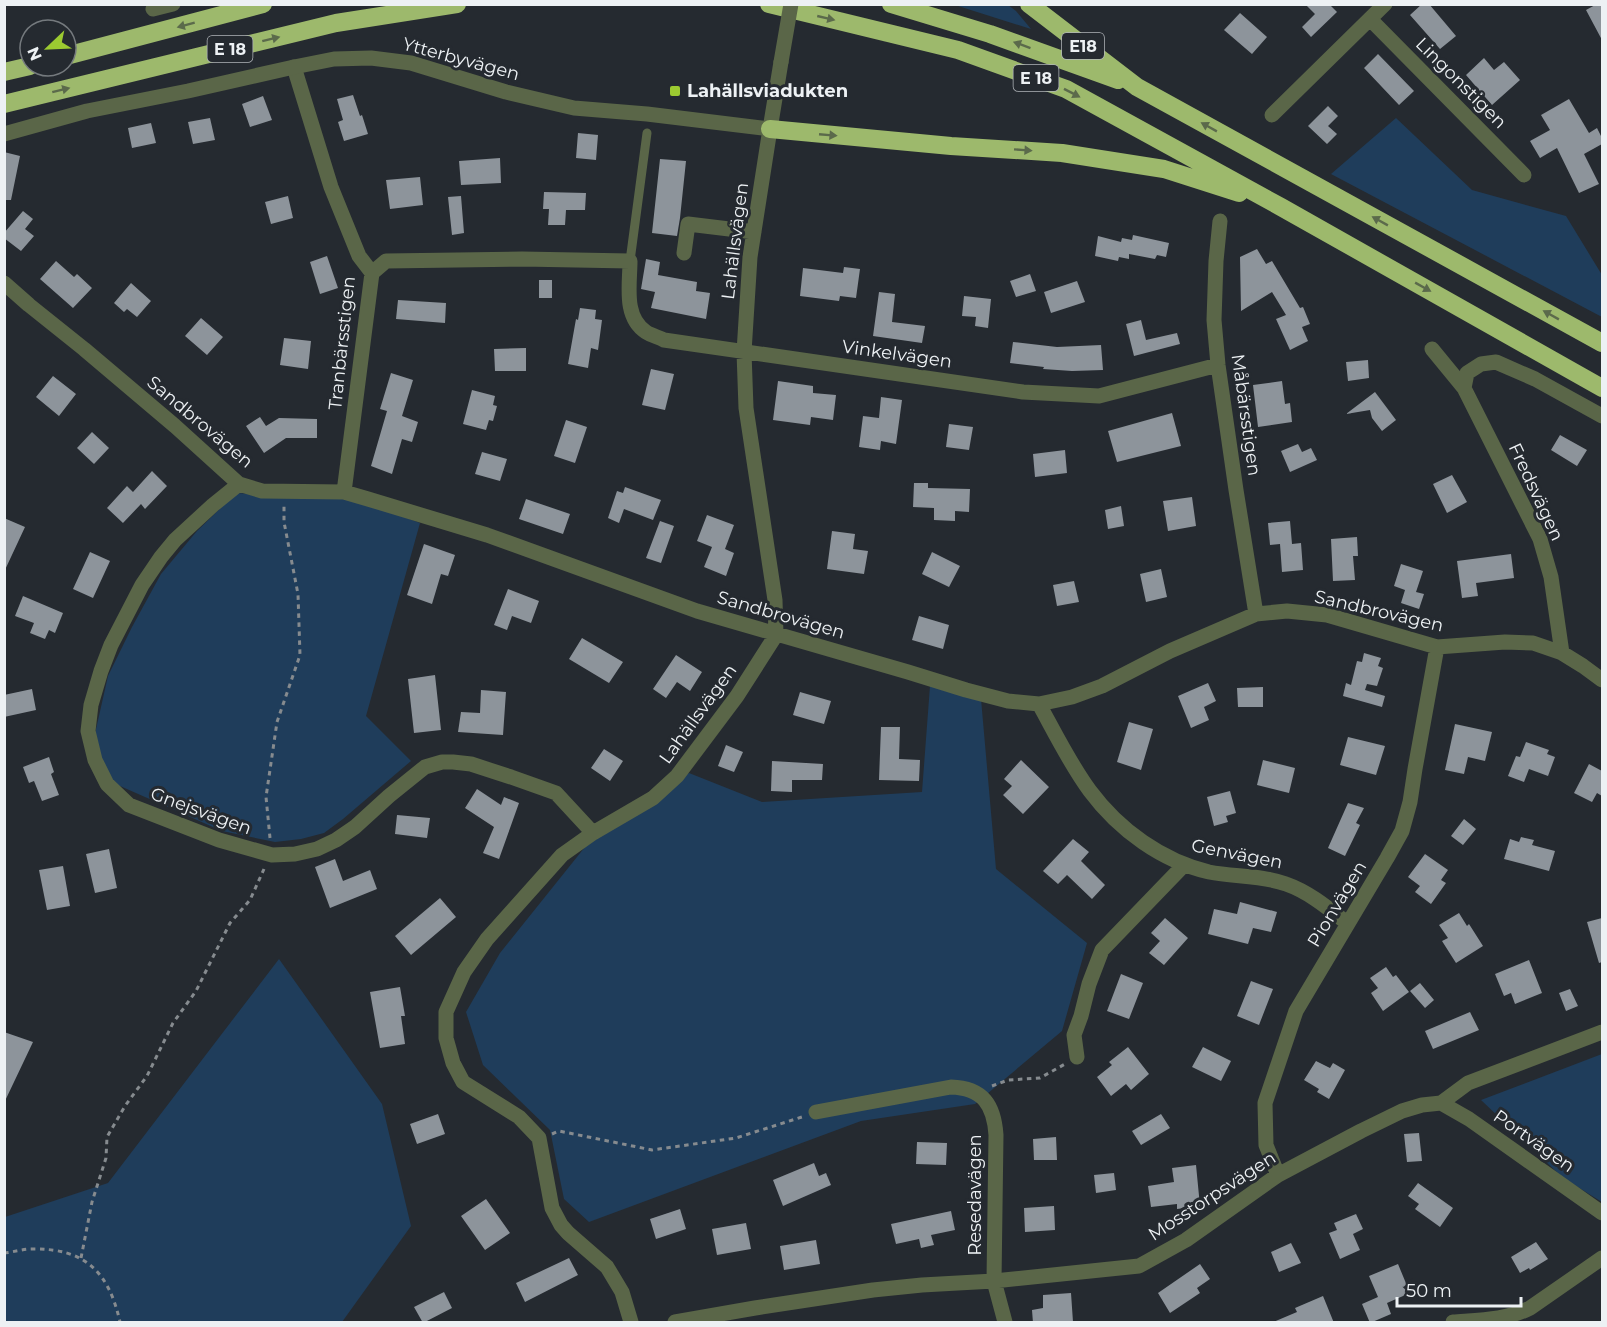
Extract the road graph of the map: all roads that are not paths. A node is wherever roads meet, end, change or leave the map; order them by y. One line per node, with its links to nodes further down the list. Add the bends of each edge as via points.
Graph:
1 (173, 4): 9 (street)
2 (263, 4): 11 (highway, E 18, one-way to 11)
3 (457, 4): 14 (highway, E 18, one-way to 3, via 336,23)
4 (769, 4): 20 (highway, E 18, one-way to 20, via 958,50 1066,89)
5 (791, 4): 16 (street, Lahällsvägen, bridge)
6 (891, 4): 13 (highway, E 18, one-way to 6, via 990,34)
7 (1029, 4): 13 (highway, E18)
8 (1385, 4): 10 (street)
9 (153, 9)
10 (1370, 19): 15 (street); 19 (street, Lingonstigen)
11 (78, 53)
12 (294, 67): 16 (street, Ytterbyvägen, via 371,57 411,63 574,108); 18 (street, Ytterbyvägen, via 87,111); 25 (street, Tranbärsstigen, via 331,187 359,256)
13 (1137, 87): 27 (highway, E 18, one-way to 13)
14 (4, 104)
15 (1272, 114)
16 (770, 129): 20 (highway, E 18, one-way to 20, via 1062,153 1164,169); 22 (street, Lahällsvägen)
17 (647, 133): 24 (lane, Vinkelvägen)
18 (4, 134)
19 (1524, 175)
20 (1281, 207): 32 (highway, E 18, one-way to 32)
21 (1220, 220): 30 (street, Måbärsstigen, via 1214,320)
22 (754, 232): 23 (street, via 688,224); 29 (street, Lahällsvägen)
23 (684, 254)
24 (630, 261): 25 (street, via 386,261); 29 (street, Vinkelvägen, via 629,307 634,320 646,332 664,340)
25 (372, 273): 35 (street, Tranbärsstigen)
26 (4, 282): 34 (street, Sandbrovägen)
27 (1602, 343)
28 (1432, 349): 31 (street, Fredsvägen)
29 (744, 352): 30 (street, Vinkelvägen, via 1023,392 1099,396); 37 (street, Lahällsvägen, via 746,408 776,600)
30 (1218, 365): 36 (street, Måbärsstigen)
31 (1464, 388): 33 (street, via 1467,373 1481,364 1496,362); 39 (street, Fredsvägen, via 1540,539 1551,577)
32 (1602, 388)
33 (1602, 416)
34 (239, 484): 35 (street, Sandbrovägen, via 262,491); 42 (street, Gnejsvägen, via 175,540 142,585 111,645 88,731 95,760 107,784 129,805 219,840 272,855 295,854 336,840 424,767 453,762 471,764 556,793)
35 (344, 492): 37 (street, Sandbrovägen, via 487,535 697,611)
36 (1256, 614): 38 (street, Sandbrovägen, via 1327,615); 41 (street, Sandbrovägen, via 1102,686)
37 (776, 635): 41 (street, Sandbrovägen, via 966,690); 42 (street, Lahällsvägen, via 737,696 677,776 653,798)
38 (1437, 647): 39 (street, Sandbrovägen, via 1533,643); 44 (street, Pionvägen, via 1402,831)
39 (1562, 653): 40 (street, Sandbrovägen)
40 (1602, 680)
41 (1039, 704): 43 (street, Genvägen, via 1090,791 1113,818 1155,851)
42 (593, 833): 53 (street, Lahällsvägen, via 562,855 487,939 464,972 446,1012 446,1038 463,1082 519,1117 539,1138 552,1208 568,1233 607,1267 622,1292)
43 (1184, 865): 44 (street, Genvägen, via 1285,883 1318,900); 46 (street, via 1102,950 1074,1035)
44 (1347, 923): 49 (street, Pionvägen, via 1296,1011 1265,1104 1266,1145)
45 (1602, 1032): 47 (street, Mosstorpsvägen, via 1468,1083)
46 (1077, 1057)
47 (1441, 1103): 49 (street, Mosstorpsvägen, via 1402,1111); 50 (street, Portvägen)
48 (816, 1112): 52 (street, Resedavägen, via 951,1087 974,1091 983,1097 995,1120 996,1135)
49 (1278, 1175): 52 (street, Mosstorpsvägen, via 1186,1240 1139,1266)
50 (1602, 1213)
51 (1602, 1258): 56 (street, via 1522,1312)
52 (994, 1281): 54 (street, Mosstorpsvägen, via 873,1290); 55 (street, Resedavägen)
53 (631, 1323)
54 (675, 1323)
55 (1005, 1323)
56 (1453, 1323)

